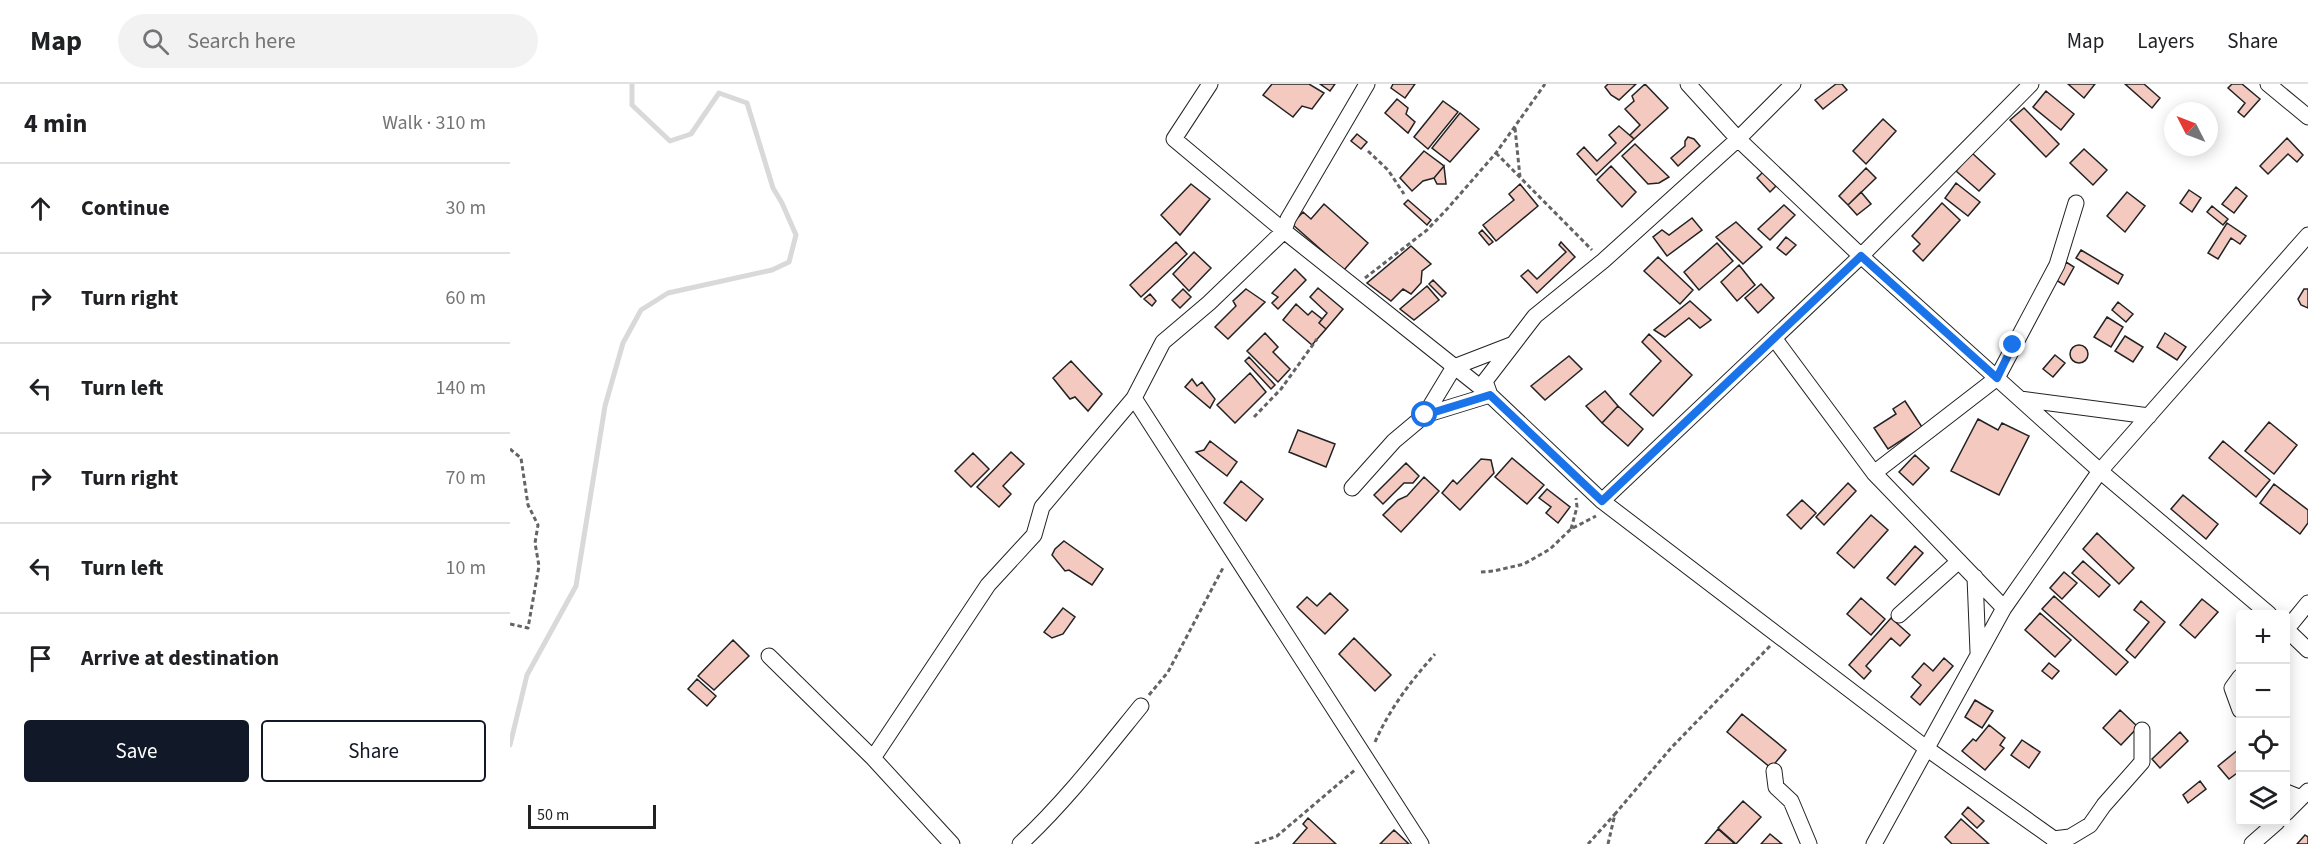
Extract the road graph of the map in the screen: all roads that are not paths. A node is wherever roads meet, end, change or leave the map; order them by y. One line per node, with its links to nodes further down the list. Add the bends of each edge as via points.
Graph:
1 (1201, 84): 8 (street)
2 (1210, 84): 8 (street)
3 (1367, 84): 12 (street)
4 (1688, 84): 10 (street)
5 (1793, 84): 10 (street)
6 (2031, 84): 14 (street)
7 (2268, 84): 9 (street)
8 (1199, 101): 12 (street, via 1174,139)
9 (2308, 117)
10 (1738, 139): 14 (street); 16 (street, via 1603,261 1535,316)
11 (2076, 203): 18 (street, via 2057,265)
12 (1284, 231): 17 (street); 20 (street, via 1163,342)
13 (2308, 235): 23 (street)
14 (1861, 256): 15 (street); 18 (street)
15 (1774, 338): 25 (street); 27 (street)
16 (1512, 345): 17 (street); 19 (street, via 1485,381)
17 (1454, 366): 19 (street); 22 (street)
18 (1997, 378): 21 (street); 25 (street)
19 (1490, 395): 22 (street); 27 (street)
20 (1134, 398): 44 (street, via 1042,507 1034,535 988,585); 52 (street)
21 (2020, 399): 23 (street); 24 (street)
22 (1425, 415): 26 (street, via 1394,441)
23 (2149, 416): 24 (street)
24 (2100, 471): 31 (street); 32 (street)
25 (1874, 473): 28 (street)
26 (1353, 488)
27 (1606, 504): 43 (street)
28 (1959, 561): 29 (street); 33 (street)
29 (1975, 578): 31 (street); 37 (street)
30 (2308, 603): 34 (street)
31 (2004, 608): 37 (street)
32 (2263, 610)
33 (1899, 615)
34 (2290, 624)
35 (2290, 633): 36 (street)
36 (2308, 650)
37 (1978, 652): 43 (street)
38 (769, 656): 44 (street)
39 (2236, 683): 40 (street, via 2232,688)
40 (2236, 698)
41 (1141, 706): 51 (street, via 1080,783)
42 (2142, 730): 49 (street, via 2142,762 2090,825)
43 (1926, 748): 49 (street); 54 (street)
44 (873, 758): 50 (street)
45 (1774, 771): 53 (street, via 1776,788 1791,801)
46 (2304, 794): 47 (street)
47 (2290, 809)
48 (2265, 827): 55 (street)
49 (2057, 842)
50 (952, 844)
51 (1020, 844)
52 (1421, 844)
53 (1809, 844)
54 (1874, 844)
55 (2252, 844)

